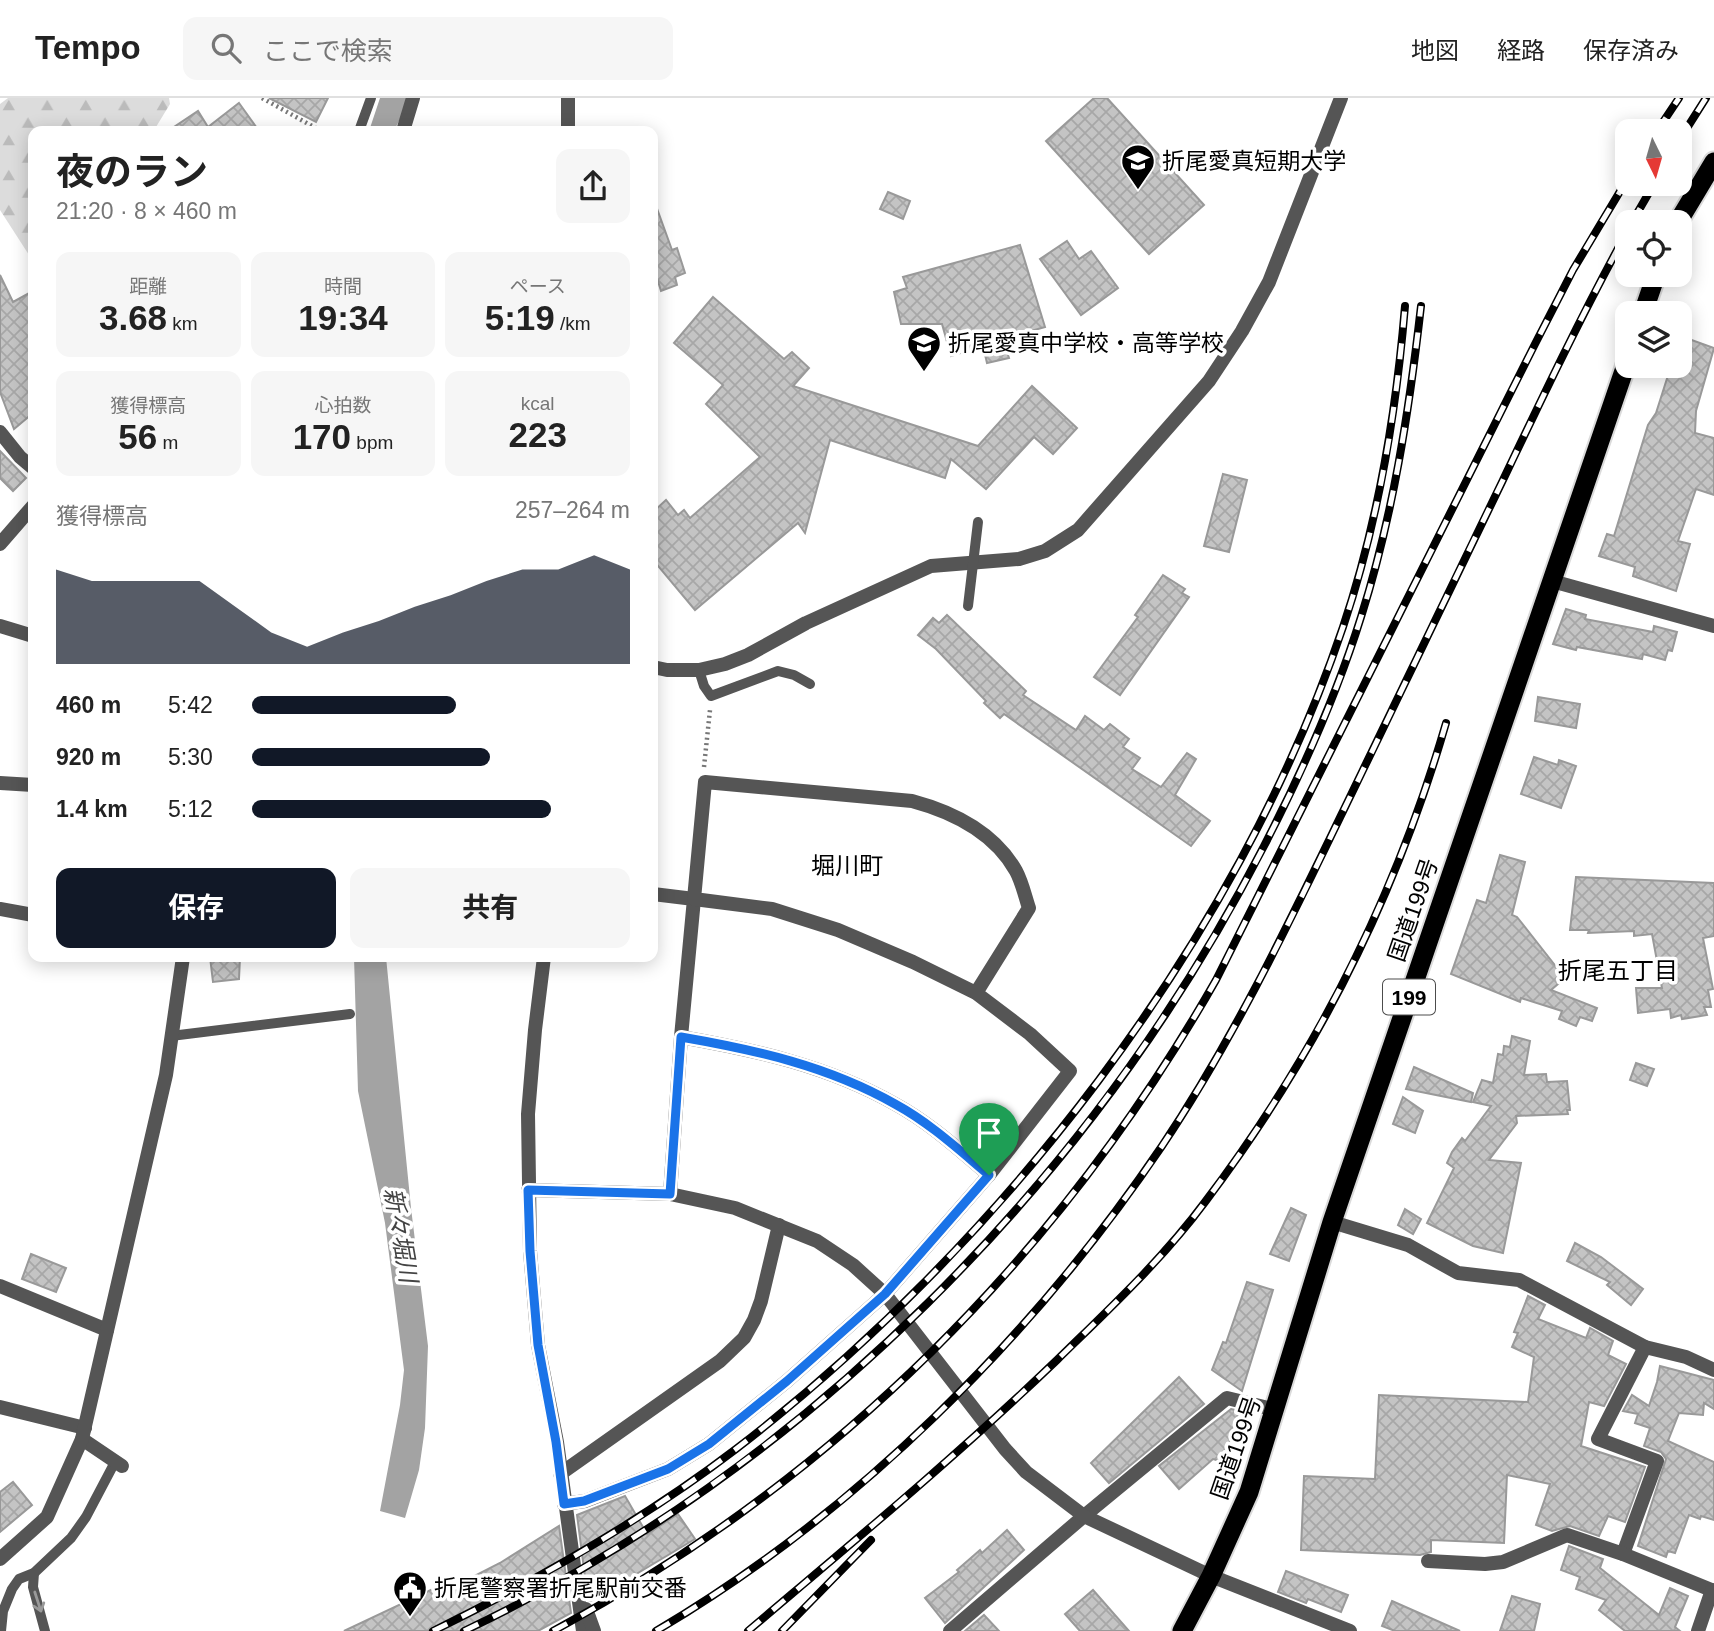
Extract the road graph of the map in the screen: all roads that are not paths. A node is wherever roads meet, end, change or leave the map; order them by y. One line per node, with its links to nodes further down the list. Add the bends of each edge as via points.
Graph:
1 (371, 98): 5 (lane)
2 (413, 98): 6 (street)
3 (568, 98): 7 (street)
4 (1341, 98): 22 (street, via 1269,282 1242,331 1209,381 1078,530 1045,551 1019,559 931,566 806,622 748,655)
5 (361, 126)
6 (405, 126)
7 (568, 126)
8 (1714, 162): 9 (highway)
9 (1685, 210)
10 (1621, 378): 16 (highway, 国道199号 / 199)
11 (0, 432): 12 (street)
12 (28, 464)
13 (28, 512): 15 (street)
14 (978, 522): 17 (lane, bridge)
15 (0, 544)
16 (1552, 581): 19 (street); 39 (highway, 国道199号 / 199)
17 (968, 606)
18 (0, 626): 20 (street)
19 (1714, 626)
20 (28, 634)
21 (658, 668): 22 (street)
22 (699, 670): 23 (lane, via 711,696 778,671)
23 (810, 684)
24 (0, 783): 25 (street)
25 (28, 785)
26 (658, 895): 27 (street)
27 (694, 899): 32 (street, via 772,909 838,930); 32 (street, via 705,782 912,801 939,808 986,836 1016,872 1029,908); 35 (street)
28 (0, 909): 29 (street)
29 (28, 914)
30 (182, 962): 34 (street)
31 (543, 962): 37 (street, via 528,1114)
32 (976, 993): 36 (street, via 1070,1071)
33 (350, 1014): 34 (lane)
34 (171, 1036): 43 (street)
35 (681, 1037): 36 (street, via 789,1059 839,1077 896,1104); 38 (street)
36 (989, 1175): 42 (street)
37 (528, 1190): 38 (street); 50 (street, via 538,1345)
38 (670, 1194): 40 (street, via 735,1208)
39 (1332, 1222): 44 (street, via 1408,1245 1458,1273 1519,1280); 47 (highway, 国道199号 / 199)
40 (779, 1225): 42 (street, via 817,1241); 50 (street, via 761,1301 744,1338 720,1361)
41 (0, 1286): 43 (street)
42 (885, 1294): 51 (street, via 709,1444 668,1469 584,1501); 52 (street, via 1005,1449 1026,1472)
43 (107, 1330): 48 (street)
44 (1645, 1347): 45 (street); 53 (street, via 1598,1438 1657,1461)
45 (1714, 1370)
46 (0, 1407): 48 (street)
47 (1276, 1410): 52 (street, via 1227,1398); 57 (highway, 国道199号 / 199, via 1249,1492)
48 (84, 1434): 49 (street); 54 (street, via 47,1517)
49 (119, 1464): 56 (lane, via 79,1528)
50 (560, 1474): 51 (street)
51 (564, 1504): 58 (street)
52 (1084, 1516): 57 (street); 60 (street)
53 (1623, 1554): 55 (street, via 1567,1535 1503,1562); 59 (street)
54 (0, 1559)
55 (1429, 1561)
56 (34, 1573): 61 (lane, via 19,1579 12,1589); 62 (lane, one-way to 62)
57 (1211, 1576): 65 (highway, 国道199号 / 199); 66 (street)
58 (578, 1588): 63 (street); 64 (street)
59 (1713, 1590): 67 (street)
60 (952, 1630)
61 (1, 1631)
62 (44, 1631)
63 (583, 1631)
64 (594, 1631)
65 (1182, 1631)
66 (1350, 1631)
67 (1698, 1631)

